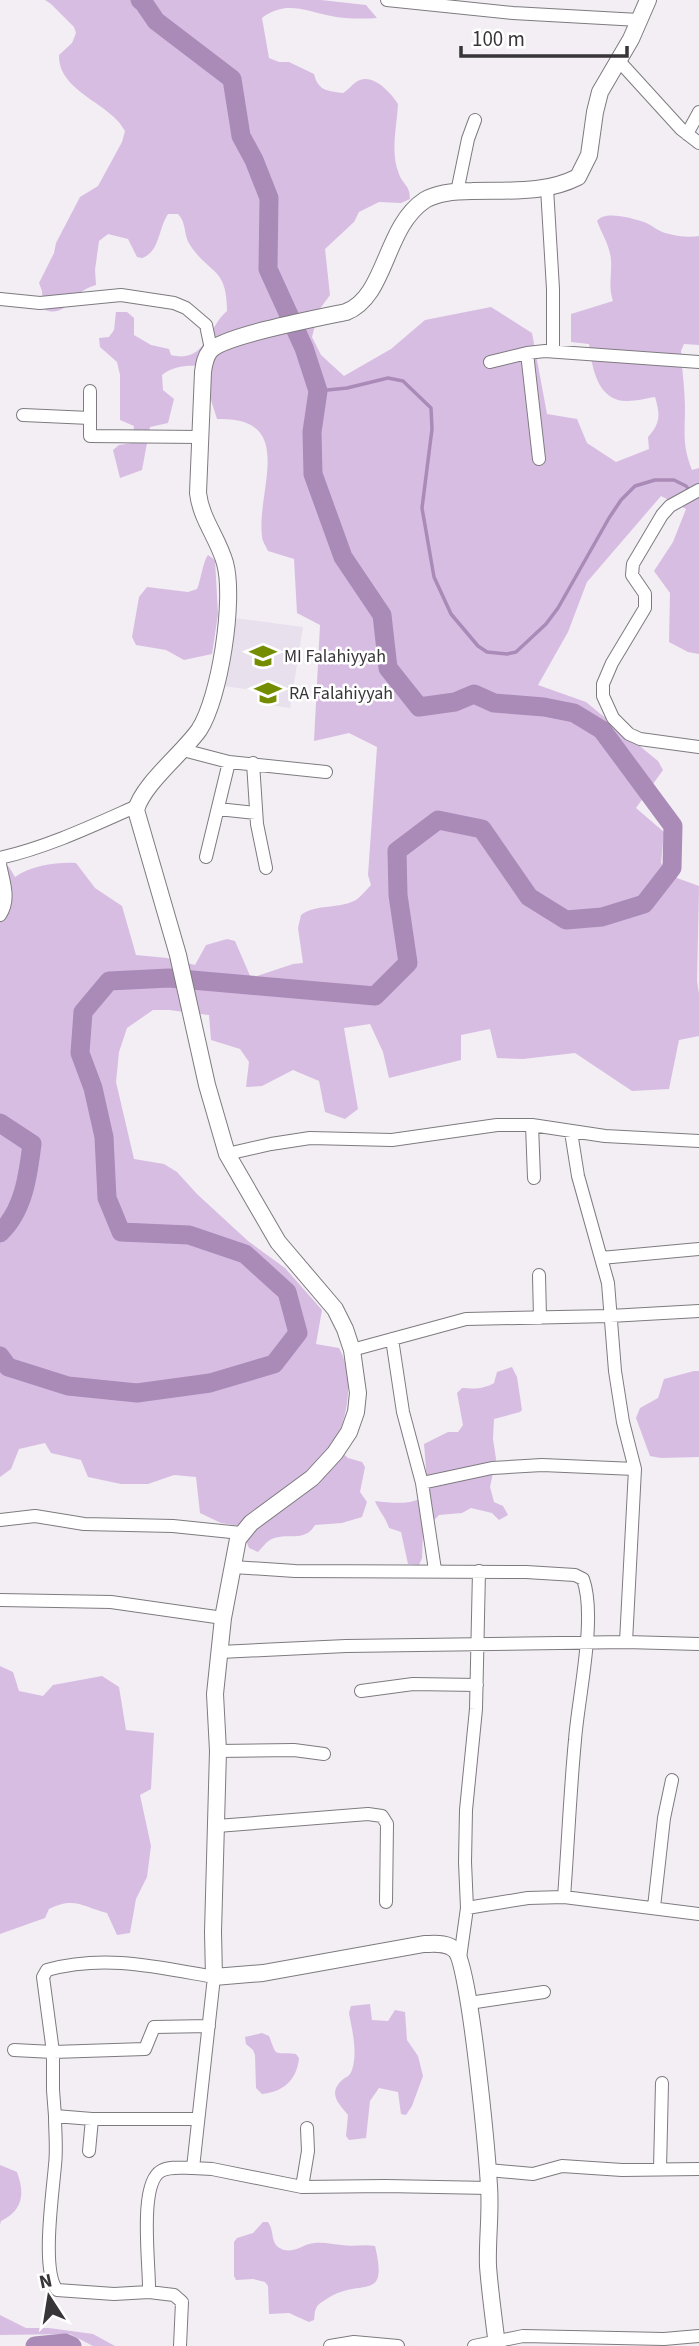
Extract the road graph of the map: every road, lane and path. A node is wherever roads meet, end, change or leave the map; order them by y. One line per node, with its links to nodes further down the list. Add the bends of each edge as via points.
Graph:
1 (387, 0): 3 (street)
2 (648, 0): 3 (main road)
3 (639, 20): 4 (main road)
4 (619, 61): 7 (street); 9 (main road, via 600,92 582,171 578,177)
5 (699, 112): 7 (street)
6 (475, 120): 10 (street)
7 (688, 134): 8 (street)
8 (699, 143)
9 (547, 188): 10 (main road); 13 (street)
10 (457, 192): 12 (main road, via 430,198 416,207 393,240 372,290 353,309 236,337)
11 (0, 299): 12 (street, via 40,303 121,295 174,303 206,325)
12 (211, 349): 20 (main road, via 203,372)
13 (554, 351): 14 (street); 16 (street)
14 (527, 353): 15 (street); 21 (street)
15 (490, 362)
16 (699, 362)
17 (90, 391): 19 (street)
18 (23, 415): 19 (street)
19 (90, 418): 20 (street, via 91,437)
20 (200, 437): 24 (main road, via 200,507 225,565 229,610 212,701)
21 (539, 459)
22 (699, 490): 23 (street, via 670,506 633,564 632,575 645,594 645,608 603,684 612,718 629,734)
23 (699, 747)
24 (183, 750): 25 (street); 28 (main road)
25 (229, 762): 26 (street); 29 (street)
26 (253, 763): 27 (street); 30 (street)
27 (326, 772)
28 (137, 806): 32 (street, via 31,851); 39 (main road)
29 (218, 809): 30 (street); 31 (street)
30 (256, 813): 34 (street)
31 (206, 857)
32 (0, 858)
33 (0, 864): 35 (street, via 7,897)
34 (267, 868)
35 (0, 915)
36 (532, 1125): 37 (street); 39 (street, via 497,1125 392,1140 310,1138); 40 (street)
37 (571, 1132): 38 (street); 42 (street)
38 (699, 1141)
39 (227, 1154): 48 (main road, via 278,1242 335,1309)
40 (534, 1178)
41 (699, 1249): 42 (street)
42 (601, 1258): 45 (street)
43 (539, 1275): 46 (street)
44 (699, 1311): 45 (street)
45 (610, 1316): 46 (street); 49 (street, via 619,1396)
46 (540, 1318): 47 (street, via 466,1319)
47 (392, 1339): 48 (street); 50 (street, via 403,1412)
48 (352, 1350): 52 (main road, via 358,1393 349,1432 312,1478)
49 (635, 1469): 50 (street, via 492,1468); 59 (street)
50 (422, 1483): 54 (street)
51 (0, 1520): 52 (street, via 35,1516 84,1524)
52 (241, 1533): 53 (main road)
53 (233, 1567): 54 (street, via 295,1572); 57 (main road)
54 (435, 1570): 55 (street)
55 (479, 1571): 58 (street, via 579,1576 587,1591); 60 (street)
56 (0, 1600): 57 (street, via 111,1602)
57 (223, 1618): 62 (main road)
58 (588, 1642): 59 (street); 60 (street); 69 (street, via 575,1740)
59 (626, 1642): 61 (street)
60 (477, 1644): 62 (street); 63 (street)
61 (699, 1644)
62 (220, 1652): 65 (main road, via 215,1694)
63 (477, 1685): 64 (street, via 413,1684); 72 (street, via 466,1810)
64 (361, 1691)
65 (218, 1751): 66 (street, via 293,1749); 68 (main road)
66 (324, 1755)
67 (672, 1780): 71 (street)
68 (217, 1826): 70 (street, via 382,1816 387,1824); 75 (main road)
69 (565, 1897): 71 (street); 72 (street)
70 (386, 1902)
71 (654, 1907): 73 (street)
72 (467, 1908): 74 (street)
73 (699, 1914)
74 (460, 1958): 75 (main road, via 448,1945 424,1944 244,1976); 77 (main road)
75 (214, 1977): 78 (street); 80 (street, via 131,1962 47,1970 43,1977)
76 (544, 1992): 77 (street)
77 (469, 2003): 90 (main road)
78 (209, 2026): 80 (street, via 154,2027 145,2049); 84 (street)
79 (14, 2050): 80 (street)
80 (53, 2052): 82 (street)
81 (662, 2083): 88 (street)
82 (55, 2116): 83 (street); 93 (street, via 56,2163 49,2224 54,2288)
83 (92, 2119): 84 (street); 86 (street)
84 (198, 2119): 87 (street)
85 (307, 2128): 91 (street)
86 (89, 2151)
87 (193, 2168): 91 (street); 93 (street, via 160,2171 150,2184)
88 (660, 2169): 89 (street); 90 (street, via 562,2165 533,2174)
89 (699, 2169)
90 (488, 2170): 92 (main road)
91 (302, 2187): 92 (street)
92 (490, 2188): 95 (main road, via 489,2270)
93 (149, 2292): 96 (street, via 174,2295 182,2302)
94 (699, 2336): 95 (street, via 523,2336)
95 (497, 2343): 99 (street)
96 (180, 2346)
97 (330, 2346): 98 (street, via 354,2342)
98 (397, 2346)
99 (474, 2346)

